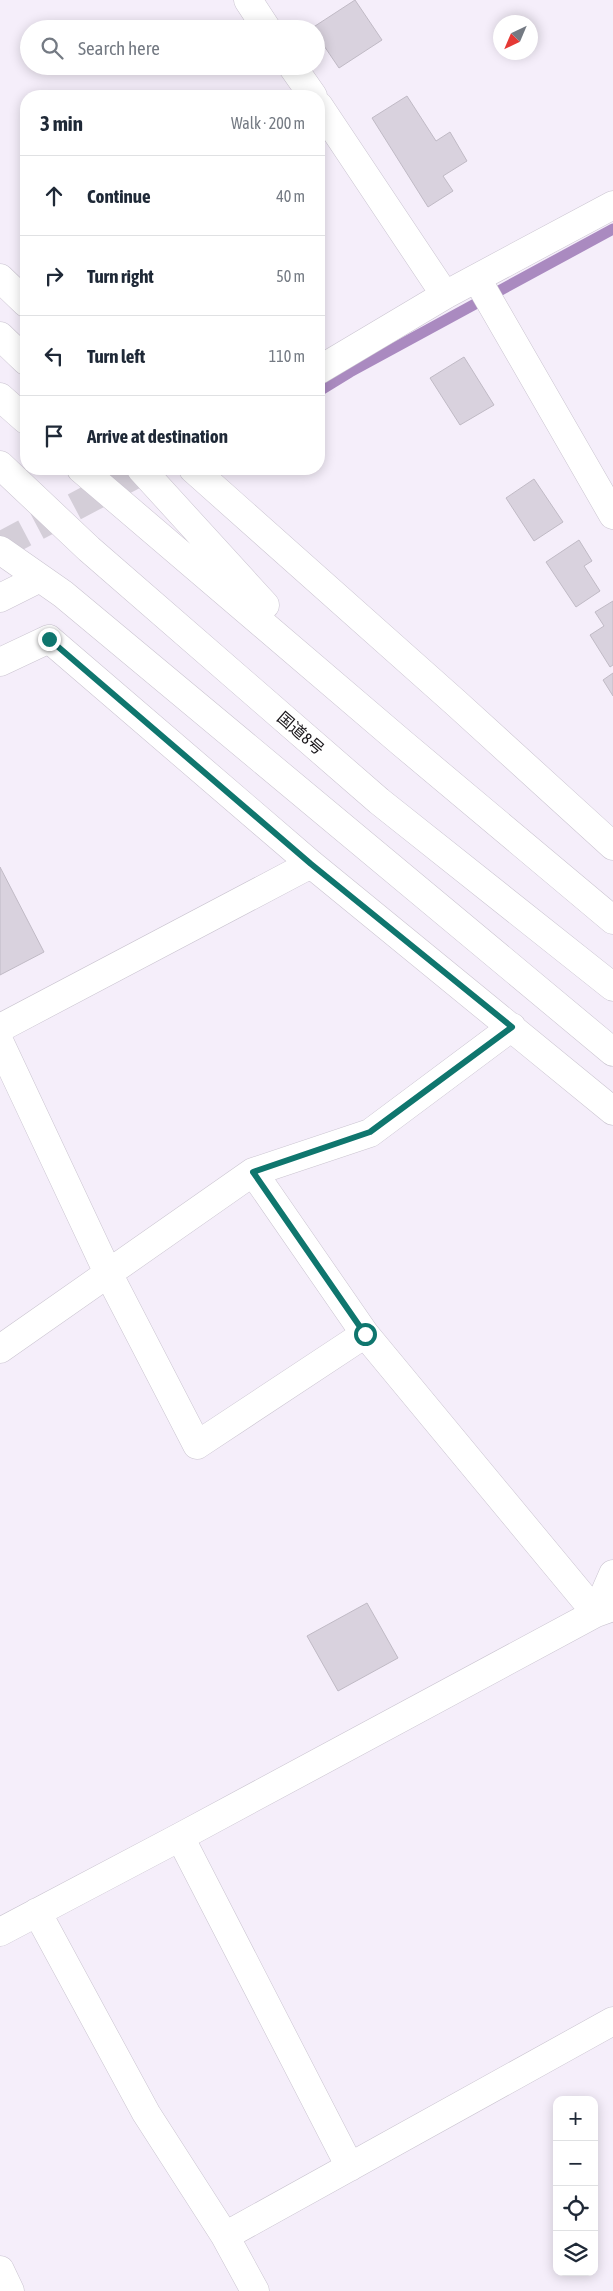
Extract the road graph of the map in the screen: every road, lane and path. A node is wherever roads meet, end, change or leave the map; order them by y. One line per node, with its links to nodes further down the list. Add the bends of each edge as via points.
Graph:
1 (248, 0): 2 (main road)
2 (261, 20)
3 (298, 75): 4 (main road)
4 (308, 90)
5 (325, 115): 8 (main road)
6 (613, 204): 9 (main road)
7 (0, 278): 10 (main road)
8 (445, 295): 9 (main road); 13 (main road)
9 (485, 295): 21 (main road)
10 (20, 298)
11 (0, 336): 12 (main road)
12 (20, 355)
13 (325, 366)
14 (0, 397): 15 (main road)
15 (20, 415)
16 (0, 465): 22 (main road, 国道8号)
17 (0, 475): 22 (main road)
18 (88, 475): 27 (main road)
19 (146, 475): 27 (main road, via 241,581)
20 (200, 475): 28 (main road)
21 (613, 515)
22 (89, 549): 31 (main road, 国道8号, via 379,801)
23 (0, 550): 24 (main road)
24 (40, 578): 25 (main road); 35 (main road)
25 (0, 598)
26 (0, 662): 29 (main road, via 49,639)
27 (402, 743): 30 (main road)
28 (613, 846)
29 (311, 864): 32 (main road); 33 (main road)
30 (613, 920)
31 (613, 987)
32 (512, 1027): 36 (main road); 37 (main road, via 370,1132)
33 (0, 1028)
34 (0, 1043): 38 (main road)
35 (613, 1052)
36 (613, 1111)
37 (253, 1172): 38 (main road); 39 (main road)
38 (108, 1273): 39 (main road, via 197,1446); 40 (main road)
39 (365, 1334): 42 (main road)
40 (0, 1349)
41 (613, 1574): 42 (main road)
42 (605, 1610): 43 (main road)
43 (180, 1837): 44 (main road); 47 (main road)
44 (37, 1912): 45 (main road); 48 (main road, via 146,2113)
45 (0, 1932)
46 (613, 2021): 47 (main road)
47 (350, 2167): 48 (main road)
48 (226, 2236): 51 (main road)
49 (0, 2270): 50 (main road)
50 (10, 2291)
51 (256, 2291)

